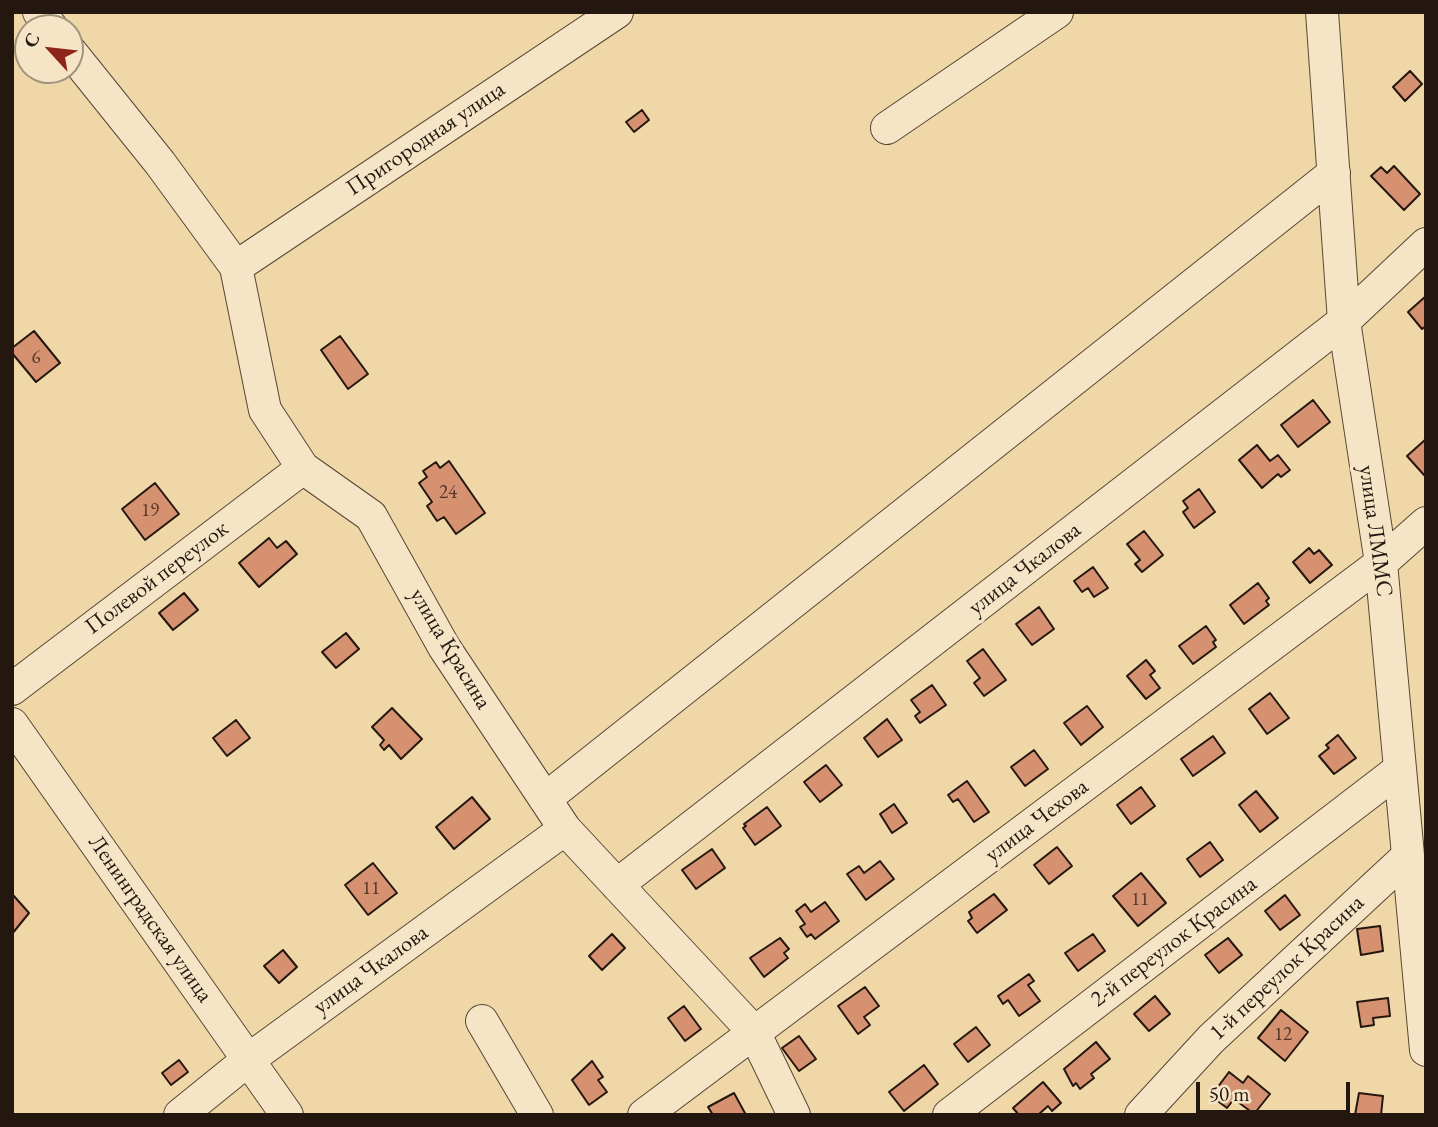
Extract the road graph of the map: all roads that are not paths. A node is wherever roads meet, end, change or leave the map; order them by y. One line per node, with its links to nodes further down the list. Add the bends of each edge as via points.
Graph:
1 (617, 12): 8 (street, Пригородная улица)
2 (1057, 12): 5 (street)
3 (1326, 16): 6 (street, улица ЛММС)
4 (84, 68): 8 (street, улица Красина)
5 (887, 128)
6 (1334, 173): 9 (street, улица ЛММС); 16 (street)
7 (1426, 244): 9 (street, улица Чкалова)
8 (236, 267): 10 (street, улица Красина, via 265,410)
9 (1345, 321): 12 (street, улица ЛММС); 19 (street, улица Чкалова)
10 (303, 468): 13 (street, Полевой переулок); 16 (street, улица Красина, via 371,516 444,647)
11 (1426, 523): 12 (street, улица Чехова)
12 (1381, 563): 15 (street, улица ЛММС); 21 (street, улица Чехова)
13 (12, 689)
14 (12, 724): 23 (street, Ленинградская улица)
15 (1400, 769): 18 (street, улица ЛММС); 29 (street, 2-й переулок Красина)
16 (545, 799): 17 (street, улица Красина)
17 (565, 829): 19 (street, улица Красина); 23 (street, улица Чкалова)
18 (1408, 856): 22 (street, улица ЛММС); 30 (street, 1-й переулок Красина, via 1211,1039)
19 (617, 885): 21 (street, улица Красина)
20 (482, 1021): 26 (street)
21 (754, 1032): 27 (street, улица Чехова); 28 (street, улица Красина)
22 (1426, 1050)
23 (248, 1060): 24 (street, улица Чкалова); 25 (street, Ленинградская улица)
24 (180, 1115)
25 (287, 1115)
26 (537, 1115)
27 (644, 1115)
28 (794, 1115)
29 (948, 1115)
30 (1141, 1115)

